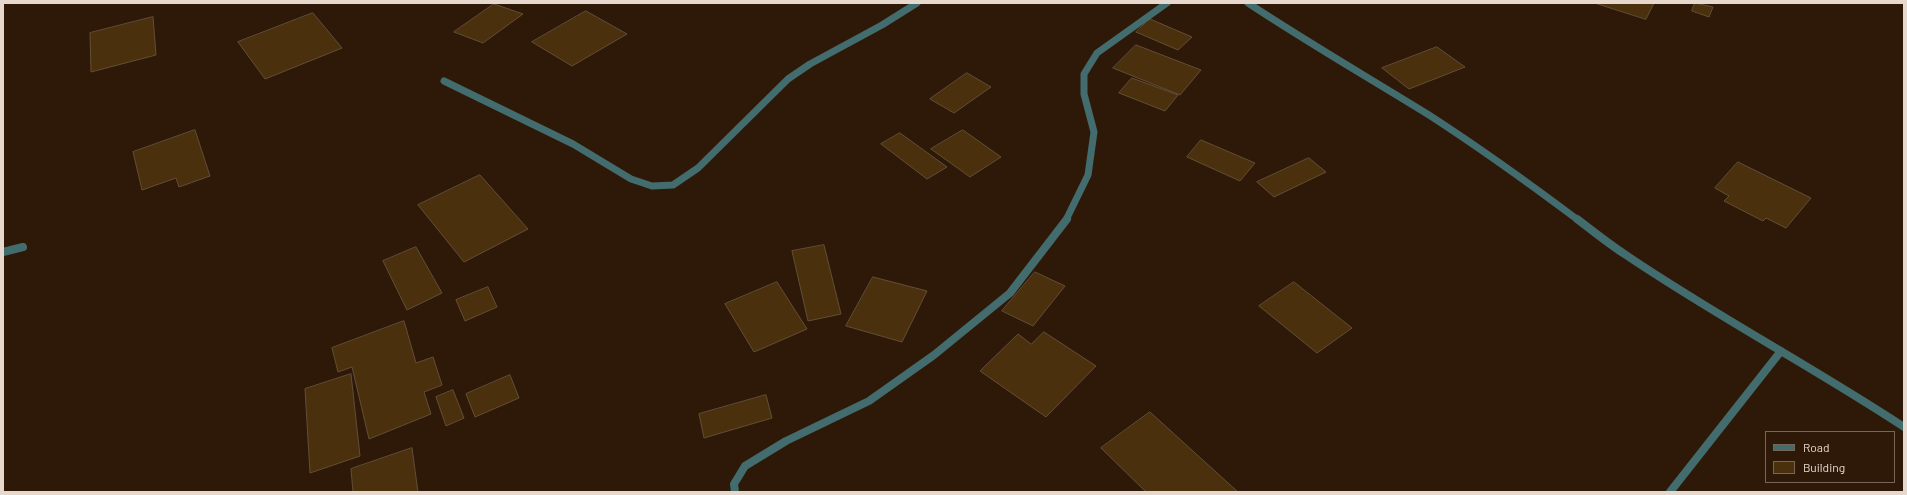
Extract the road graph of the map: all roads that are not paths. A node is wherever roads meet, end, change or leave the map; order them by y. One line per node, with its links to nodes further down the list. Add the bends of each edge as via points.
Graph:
1 (917, 3): 4 (street, via 788,79 698,168 673,185 652,186 631,179 573,144)
2 (1167, 3): 9 (street, via 1097,53 1084,74 1084,94 1094,132 1088,175 1065,223 1010,293 934,355 869,401 786,442 745,466 734,484)
3 (1248, 3): 7 (street, via 1430,116 1542,193 1625,255)
4 (444, 81)
5 (23, 247): 6 (street)
6 (3, 252)
7 (1781, 351): 8 (street, via 1848,390); 10 (street)
8 (1904, 427)
9 (735, 492)
10 (1670, 492)

